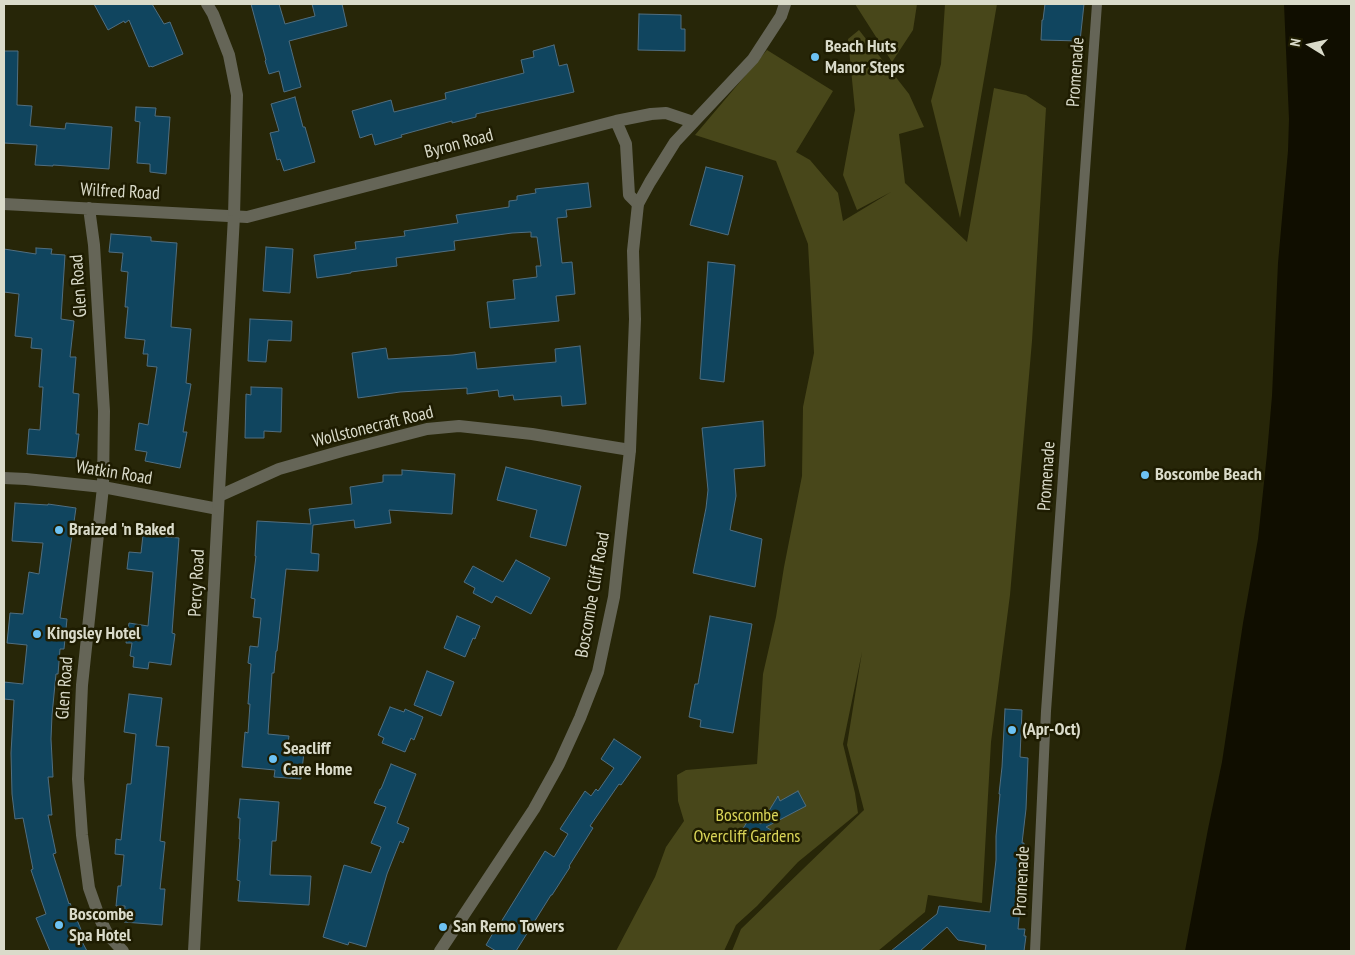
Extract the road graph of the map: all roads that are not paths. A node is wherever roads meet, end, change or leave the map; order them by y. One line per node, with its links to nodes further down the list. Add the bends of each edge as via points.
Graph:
1 (207, 4): 9 (street, Percy Road, via 229,55 236,95)
2 (785, 4): 5 (street, Boscombe Cliff Road, via 781,16 753,58)
3 (1097, 4): 18 (street, Promenade, via 1047,701)
4 (616, 121): 5 (street, Byron Road, via 666,113); 7 (street, via 626,144 629,195); 9 (street, Byron Road, via 247,217)
5 (693, 122): 7 (street, Boscombe Cliff Road, via 674,142)
6 (4, 204): 8 (street, Wilfred Road)
7 (638, 204): 10 (street, Boscombe Cliff Road, via 633,251)
8 (89, 208): 9 (street, Wilfred Road); 12 (street, Glen Road, via 104,411)
9 (234, 216): 13 (street, Percy Road)
10 (630, 450): 13 (street, Wollstonecraft Road, via 459,426 427,430 279,469); 17 (street, Boscombe Cliff Road, via 614,597 598,672 559,764 534,809)
11 (4, 478): 12 (street, Watkin Road)
12 (103, 487): 14 (street, Watkin Road); 15 (street, Glen Road, via 82,685 78,779 89,888 108,935)
13 (219, 496): 14 (street, Percy Road)
14 (218, 509): 16 (street, Percy Road)
15 (123, 951)
16 (194, 951)
17 (440, 951)
18 (1035, 951)

